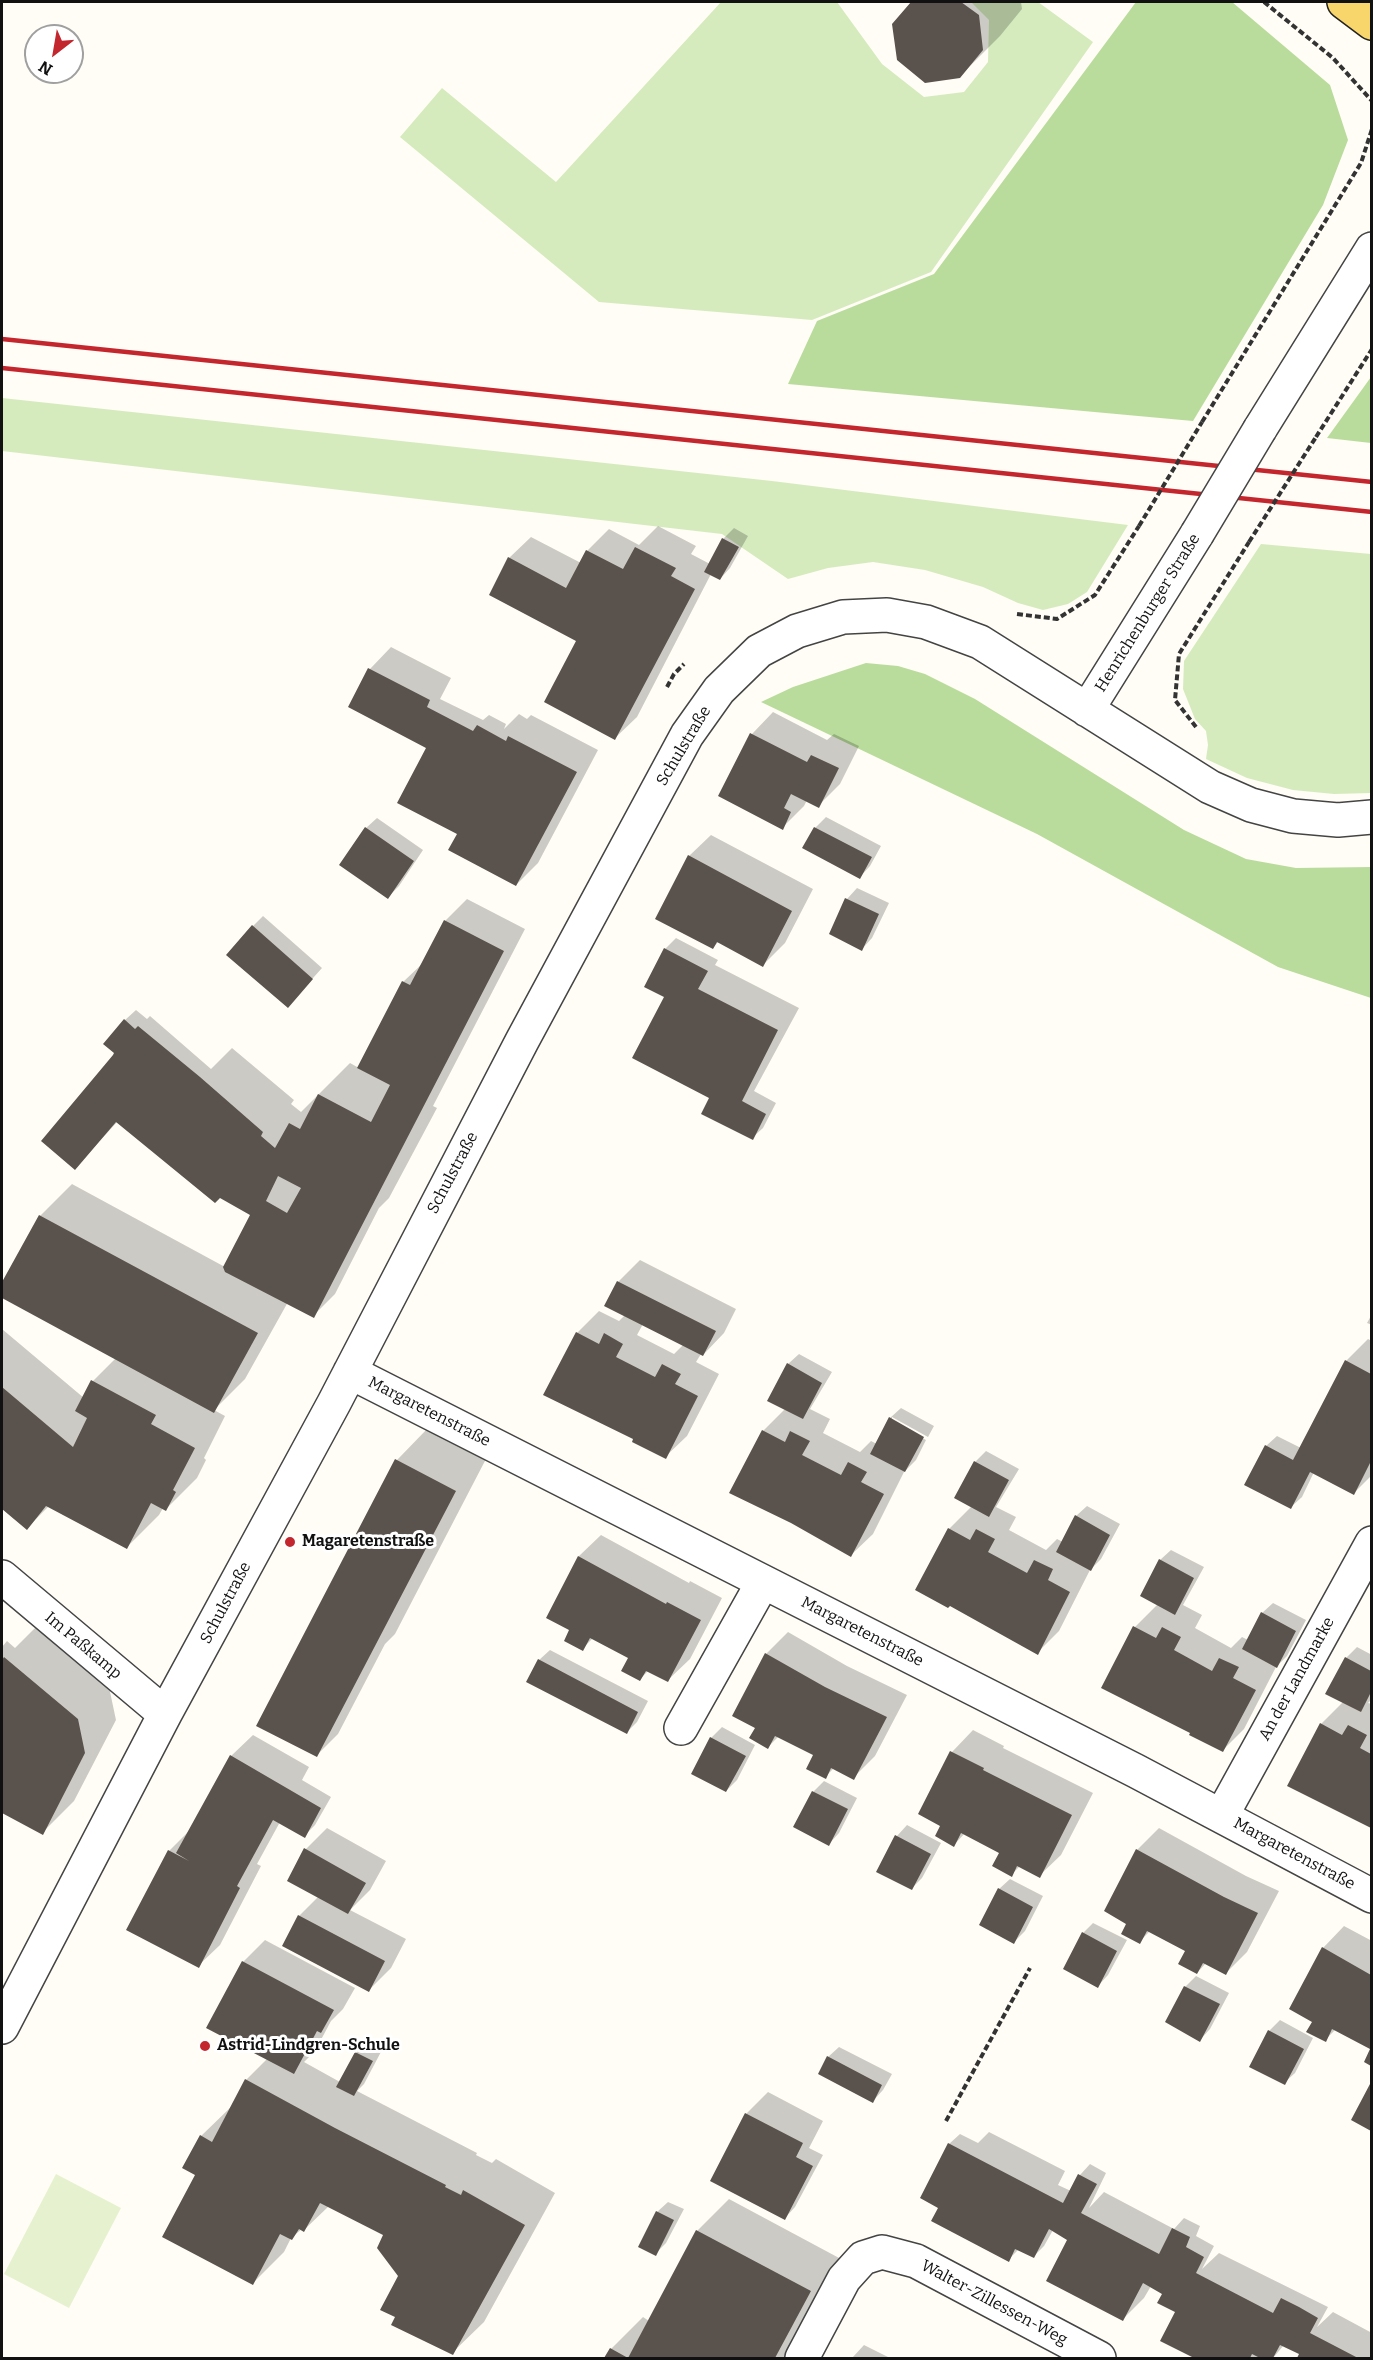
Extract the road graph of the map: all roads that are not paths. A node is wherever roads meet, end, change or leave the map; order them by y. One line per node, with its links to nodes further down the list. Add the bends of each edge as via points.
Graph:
1 (1344, 2): 2 (main road)
2 (1371, 23)
3 (1371, 249): 4 (street, Henrichenburger Straße, bridge)
4 (1087, 710): 5 (street, Henrichenburger Straße, via 1210,787 1251,805 1293,816 1338,820); 6 (street, Schulstraße, via 980,642 907,618 843,618 797,631 759,651 719,690 687,735)
5 (1371, 817)
6 (350, 1372): 9 (street, Margaretenstraße); 10 (street, Schulstraße)
7 (1371, 1543): 12 (street, An der Landmarke)
8 (2, 1577): 10 (street, Im Paßkamp)
9 (763, 1582): 11 (street); 12 (street, Margaretenstraße)
10 (165, 1714): 14 (street, Schulstraße)
11 (681, 1728)
12 (1222, 1815): 13 (street, Margaretenstraße)
13 (1371, 1896)
14 (2, 2028)
15 (802, 2358): 16 (street, Walter-Zillessen-Weg, via 844,2279 862,2258 882,2252 916,2261)
16 (1099, 2358)

